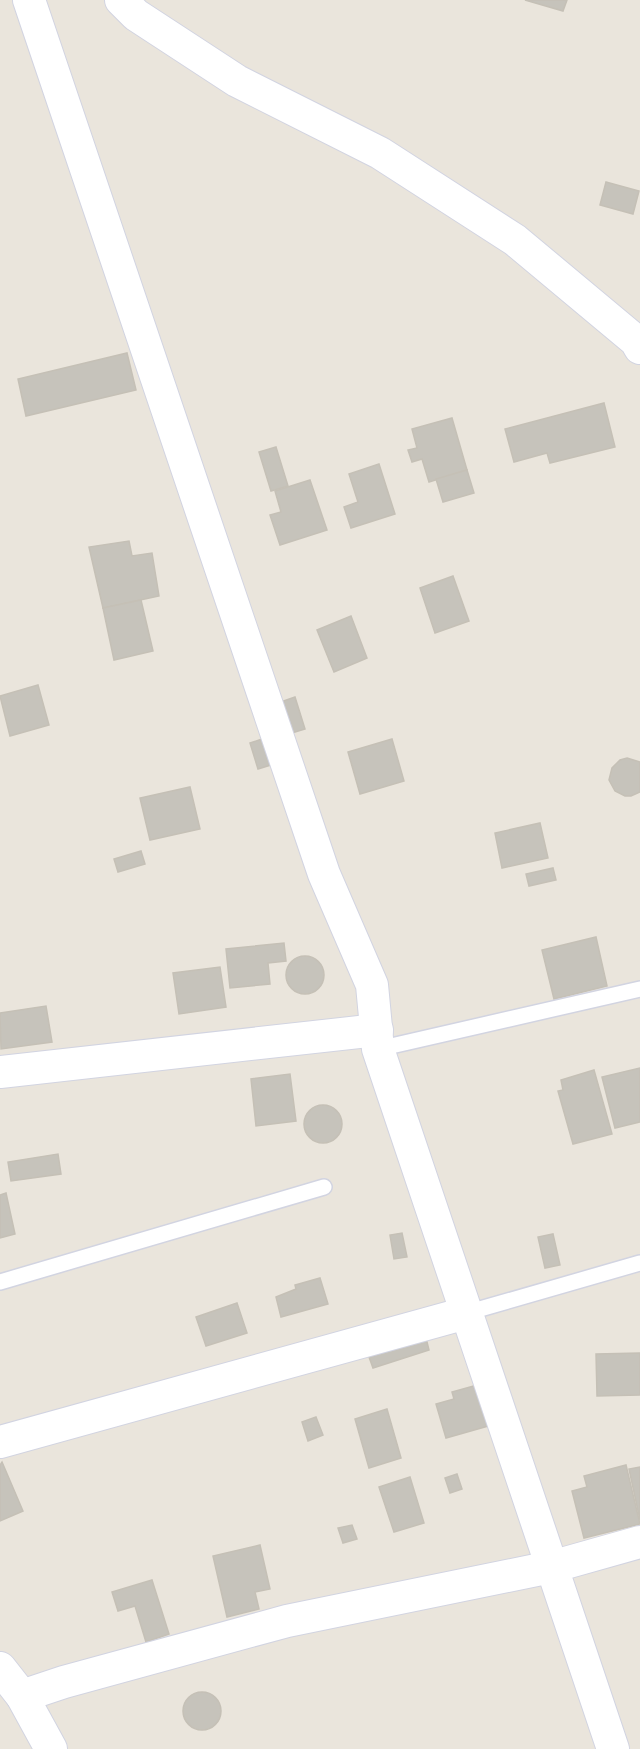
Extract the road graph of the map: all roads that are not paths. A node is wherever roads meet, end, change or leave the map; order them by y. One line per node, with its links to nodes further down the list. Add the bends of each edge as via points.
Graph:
1 (29, 0): 5 (street, via 324,874 372,985)
2 (121, 0): 3 (street, via 136,15 237,81 380,153 515,240)
3 (640, 348)
4 (640, 989): 5 (lane)
5 (378, 1039): 6 (street); 10 (street)
6 (0, 1072)
7 (324, 1187): 9 (lane)
8 (640, 1263): 10 (lane)
9 (0, 1282)
10 (466, 1313): 11 (street); 13 (street)
11 (0, 1442)
12 (640, 1542): 13 (street)
13 (551, 1567): 15 (street, via 287,1621); 17 (street)
14 (0, 1668): 15 (street)
15 (22, 1696): 16 (street)
16 (51, 1749)
17 (613, 1749)

